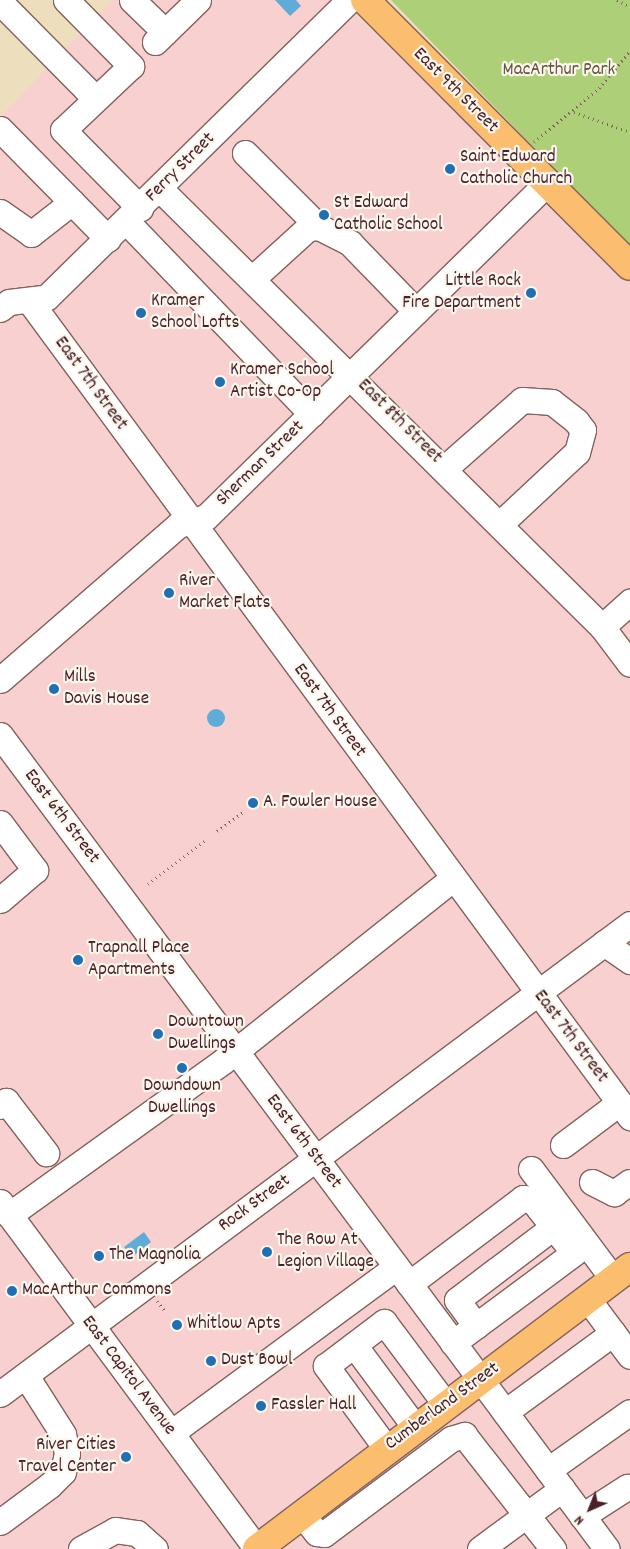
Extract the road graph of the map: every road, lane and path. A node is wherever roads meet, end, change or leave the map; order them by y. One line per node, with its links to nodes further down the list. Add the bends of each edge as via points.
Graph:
1 (66, 0): 11 (street)
2 (132, 0): 9 (street)
3 (198, 0): 9 (street)
4 (348, 0): 19 (street, Ferry Street)
5 (365, 0): 18 (main road, East 9th Street)
6 (617, 0): 8 (path)
7 (0, 2): 12 (street)
8 (630, 6)
9 (156, 41): 11 (street)
10 (630, 51): 13 (path)
11 (131, 66): 12 (street)
12 (96, 99): 22 (street, via 63,130)
13 (573, 112): 15 (path); 16 (path)
14 (0, 129): 20 (street)
15 (630, 132)
16 (532, 144)
17 (245, 153): 23 (street)
18 (547, 183): 25 (main road, East 9th Street); 29 (street, Sherman Street)
19 (160, 189): 22 (street, Ferry Street); 26 (street, East 8th Street)
20 (72, 202): 21 (street, via 31,234); 24 (street)
21 (0, 212)
22 (133, 215): 24 (street, Ferry Street); 31 (street)
23 (319, 227): 26 (street, via 308,228); 29 (street, via 350,243)
24 (108, 239): 27 (street, Ferry Street, via 48,297)
25 (630, 266)
26 (253, 278): 30 (street, East 8th Street)
27 (31, 303): 28 (street, Ferry Street, via 9,302); 33 (street, East 7th Street)
28 (0, 310)
29 (416, 311): 30 (street, Sherman Street)
30 (352, 375): 31 (street, Sherman Street); 32 (street, East 8th Street)
31 (312, 414): 33 (street, Sherman Street, via 206,517)
32 (444, 468): 34 (street, East 8th Street); 34 (street, via 522,400 552,402 576,421 583,430 577,452)
33 (190, 521): 38 (street, Sherman Street, via 178,525); 44 (street, East 7th Street)
34 (500, 524): 36 (street, East 8th Street)
35 (630, 602): 36 (street)
36 (602, 626): 37 (street, East 8th Street)
37 (630, 664)
38 (0, 680)
39 (0, 735): 51 (street, East 6th Street)
40 (243, 812): 42 (path)
41 (0, 823): 46 (street, via 36,870)
42 (217, 831)
43 (206, 840): 45 (path)
44 (453, 878): 50 (street, East 7th Street); 51 (street)
45 (148, 884)
46 (0, 900)
47 (630, 924): 48 (street, Rock Street)
48 (604, 943): 49 (street); 50 (street, Rock Street)
49 (630, 961)
50 (537, 993): 52 (street, East 7th Street); 56 (street, Rock Street)
51 (234, 1050): 56 (street, East 6th Street); 60 (street)
52 (624, 1101): 54 (street)
53 (0, 1106): 55 (street, via 6,1102)
54 (563, 1145)
55 (46, 1153)
56 (316, 1159): 63 (street, East 6th Street); 67 (street, Rock Street)
57 (531, 1169): 62 (street)
58 (592, 1182): 59 (street, via 614,1193)
59 (630, 1182)
60 (5, 1208): 67 (street, East Capitol Avenue)
61 (553, 1227): 63 (street, via 533,1201 523,1198); 68 (street, via 457,1300); 68 (street, via 574,1253)
62 (621, 1273): 65 (main road, Cumberland Street)
63 (403, 1275): 70 (street, East 6th Street); 80 (street)
64 (156, 1298): 66 (path)
65 (587, 1298): 69 (street); 74 (main road, Cumberland Street)
66 (165, 1311)
67 (90, 1325): 73 (street, Rock Street); 80 (street, East Capitol Avenue)
68 (476, 1326): 70 (street)
69 (613, 1333): 72 (street); 77 (street)
70 (453, 1343): 74 (street, East 6th Street)
71 (354, 1344): 76 (street, via 384,1322); 79 (street); 81 (street, via 326,1366)
72 (630, 1356)
73 (26, 1376): 75 (street, Rock Street); 87 (street, via 64,1434 67,1453 63,1472)
74 (480, 1380): 76 (main road, Cumberland Street); 77 (street, East 6th Street)
75 (0, 1394)
76 (446, 1405): 79 (main road, Cumberland Street)
77 (505, 1412): 82 (street, East 6th Street)
78 (630, 1412): 82 (street)
79 (415, 1427): 81 (main road, Cumberland Street)
80 (172, 1433): 91 (street, East Capitol Avenue)
81 (386, 1448): 85 (main road, Cumberland Street)
82 (555, 1480): 84 (street); 86 (street, East 6th Street)
83 (627, 1487): 86 (street)
84 (526, 1515): 85 (street, via 464,1435 451,1439 324,1534 317,1533); 88 (street); 92 (street)
85 (303, 1516): 91 (main road, Cumberland Street)
86 (582, 1516): 93 (street, East 6th Street)
87 (0, 1522)
88 (495, 1545)
89 (81, 1549): 90 (street, via 115,1530 137,1533)
90 (155, 1549)
91 (257, 1549)
92 (553, 1549)
93 (607, 1549)

